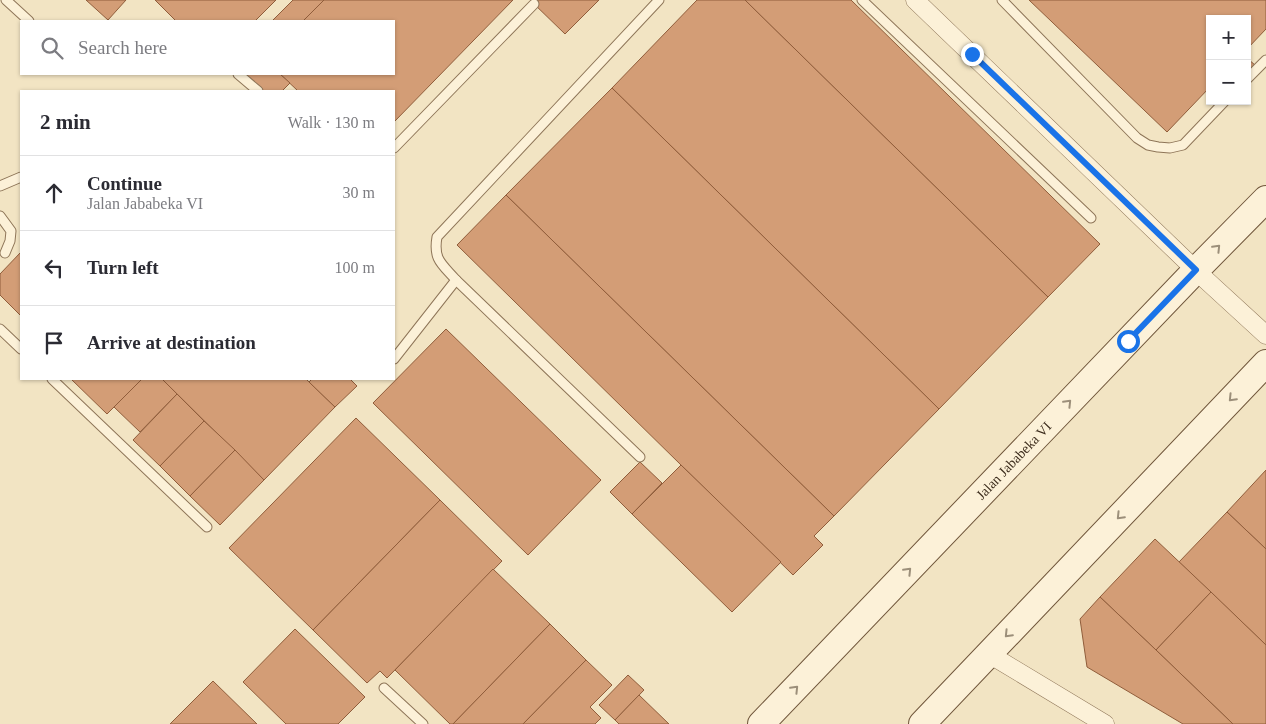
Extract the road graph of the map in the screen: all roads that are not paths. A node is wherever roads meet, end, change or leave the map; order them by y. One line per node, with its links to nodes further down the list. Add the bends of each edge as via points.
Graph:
1 (6, 0): 7 (lane)
2 (659, 0): 21 (lane, via 437,237 438,260)
3 (862, 0): 18 (lane)
4 (915, 0): 20 (street)
5 (1002, 0): 12 (lane, via 1137,138 1148,145 1170,148 1182,145)
6 (534, 4): 13 (lane)
7 (27, 20)
8 (1266, 60): 10 (lane)
9 (239, 75): 11 (lane)
10 (1251, 75)
11 (257, 90)
12 (1221, 105)
13 (395, 147)
14 (20, 177): 15 (lane)
15 (0, 186)
16 (1266, 199): 20 (street, Jalan Jababeka VI, one-way to 16)
17 (0, 216): 19 (lane, via 11,231)
18 (1091, 218)
19 (5, 253)
20 (1201, 275): 23 (street); 33 (street, Jalan Jababeka VI, one-way to 20)
21 (456, 280): 25 (lane); 28 (lane)
22 (0, 329): 24 (lane)
23 (1265, 335)
24 (20, 349)
25 (395, 358)
26 (1266, 363): 30 (street, one-way to 30)
27 (53, 380): 29 (lane)
28 (640, 457)
29 (207, 527)
30 (989, 654): 34 (street); 35 (street)
31 (384, 688): 32 (lane)
32 (422, 724)
33 (762, 724)
34 (922, 724)
35 (1105, 724)

